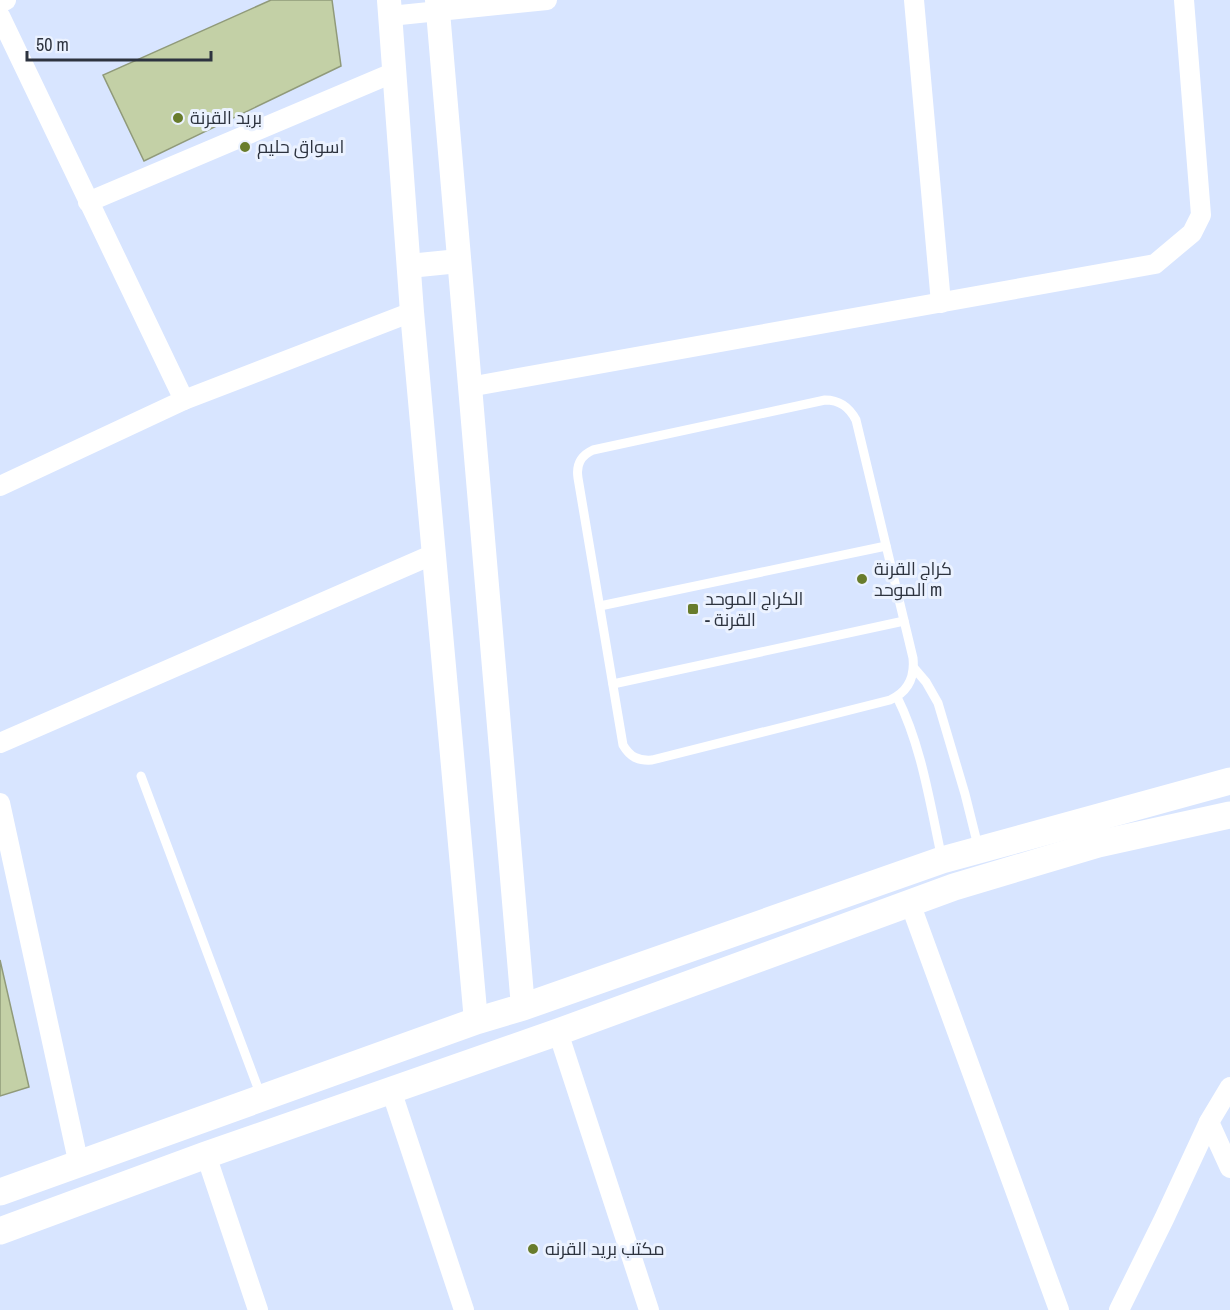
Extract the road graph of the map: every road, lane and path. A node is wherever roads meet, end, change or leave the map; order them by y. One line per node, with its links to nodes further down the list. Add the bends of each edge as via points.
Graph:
1 (6, 0): 5 (street)
2 (547, 0): 6 (street)
3 (914, 0): 13 (street)
4 (1184, 0): 13 (street, via 1201,215 1192,233 1155,264)
5 (0, 3)
6 (437, 5): 7 (street); 11 (street)
7 (390, 8): 9 (street)
8 (0, 16): 10 (street)
9 (395, 72): 10 (street); 12 (street)
10 (88, 202): 16 (street)
11 (459, 261): 12 (street); 15 (street)
12 (409, 266): 14 (street)
13 (941, 303): 15 (street)
14 (412, 312): 16 (street); 19 (street)
15 (470, 387): 33 (street)
16 (184, 400): 17 (street)
17 (0, 486)
18 (886, 546): 20 (lane); 20 (lane, via 856,420 847,407 825,400 586,453 577,471); 21 (lane)
19 (434, 554): 25 (street); 34 (street)
20 (600, 606): 23 (lane)
21 (904, 621): 22 (lane); 23 (lane)
22 (914, 668): 24 (lane, via 909,684); 30 (lane, via 938,703)
23 (613, 684): 24 (lane, via 623,745 633,757 645,761)
24 (897, 697): 31 (lane, via 916,743)
25 (0, 743)
26 (141, 777): 38 (lane)
27 (1230, 781): 30 (main road)
28 (0, 803): 41 (street)
29 (1230, 814): 32 (main road, via 1098,844)
30 (979, 849): 31 (main road)
31 (942, 860): 33 (main road)
32 (910, 903): 35 (main road); 48 (street)
33 (523, 1007): 34 (main road)
34 (476, 1021): 38 (main road)
35 (558, 1032): 37 (main road); 47 (street)
36 (1230, 1087): 39 (street)
37 (391, 1089): 40 (main road); 46 (street)
38 (262, 1099): 41 (main road)
39 (1209, 1122): 42 (street); 49 (street)
40 (206, 1155): 44 (main road); 45 (street)
41 (79, 1165): 43 (main road)
42 (1230, 1168)
43 (0, 1192)
44 (0, 1231)
45 (258, 1310)
46 (464, 1310)
47 (649, 1310)
48 (1059, 1310)
49 (1119, 1310)

